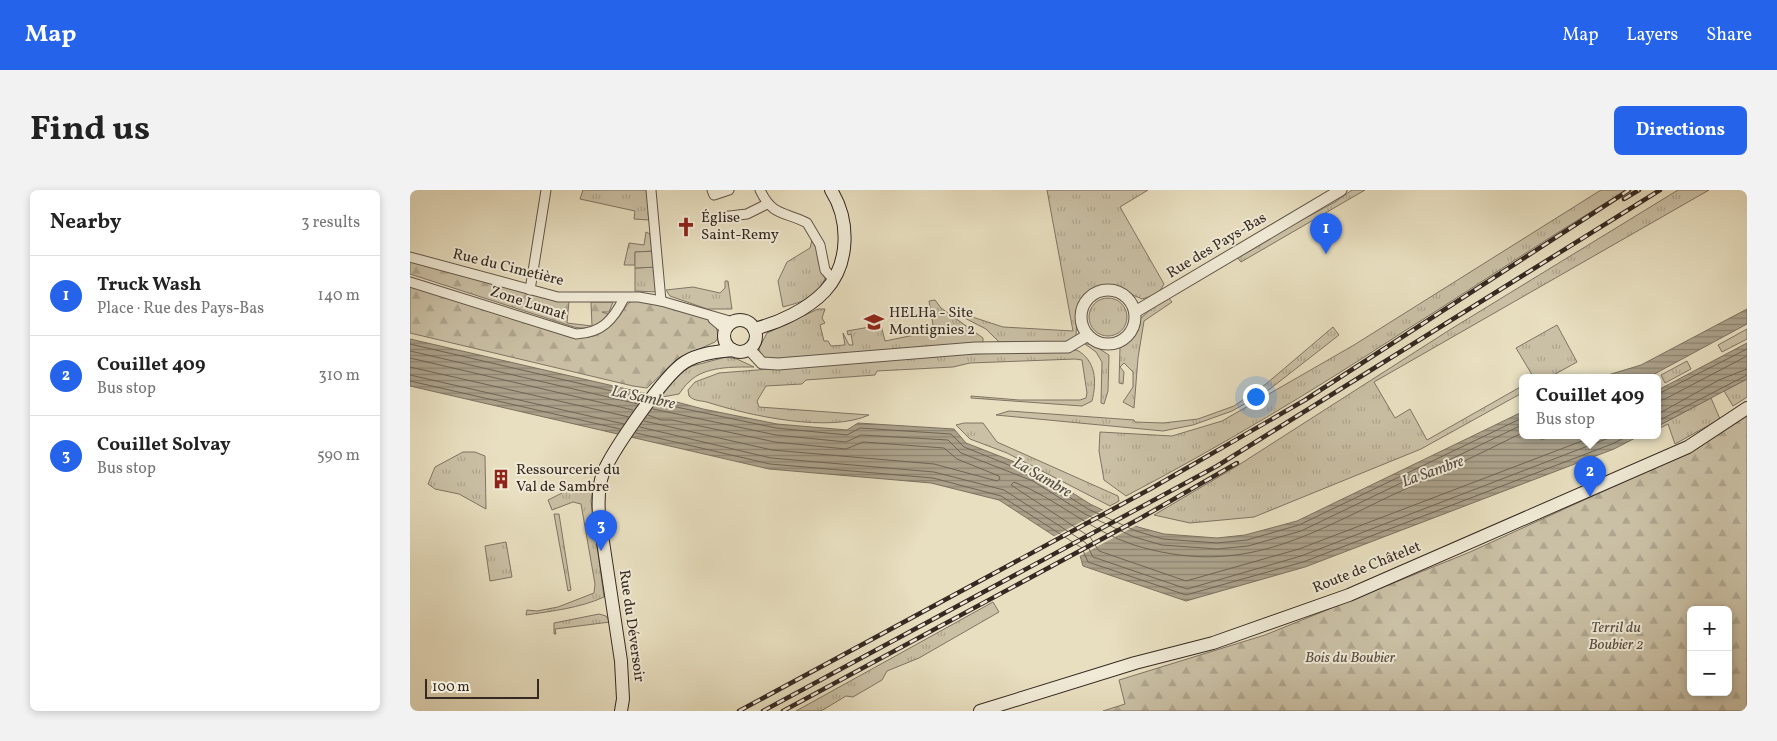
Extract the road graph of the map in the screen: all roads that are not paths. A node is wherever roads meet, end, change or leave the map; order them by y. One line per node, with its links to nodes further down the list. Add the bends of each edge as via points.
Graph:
1 (546, 190): 13 (street)
2 (651, 190): 15 (street)
3 (712, 190): 4 (street, via 714,195)
4 (729, 190)
5 (760, 190): 8 (street)
6 (831, 190): 11 (main road, via 840,209 845,234 844,251)
7 (1341, 190): 16 (street, Rue des Pays-Bas)
8 (767, 204): 9 (street, via 747,214); 11 (street, via 785,215 807,222 820,244 825,270)
9 (721, 217)
10 (410, 257): 13 (street, Rue du Cimetière)
11 (833, 279): 17 (main road, via 825,291 809,304)
12 (410, 282): 14 (street, Zone Lumat, via 576,334 599,330 612,318)
13 (530, 290): 14 (street, Rue du Cimetière, via 558,297)
14 (624, 298): 15 (street, Rue du Cimetière)
15 (661, 301): 19 (street, Rue du Cimetière, via 708,316)
16 (1135, 312): 18 (street, via 1133,329 1121,341 1104,344); 18 (street, via 1118,292 1100,292 1086,302 1082,310 1081,319)
17 (754, 330): 19 (main road, via 743,321); 20 (main road, via 755,342)
18 (1088, 335): 20 (street, via 1068,347 976,348 778,364 762,363)
19 (729, 336): 20 (main road, via 741,352); 22 (main road, Rue du Déversoir, via 711,352 685,362 657,390 612,458 598,493 598,515 623,683)
20 (749, 349)
21 (1747, 408): 23 (main road, Route de Châtelet, via 1688,447 1349,595 1214,643 1135,663)
22 (621, 711)
23 (980, 711)

